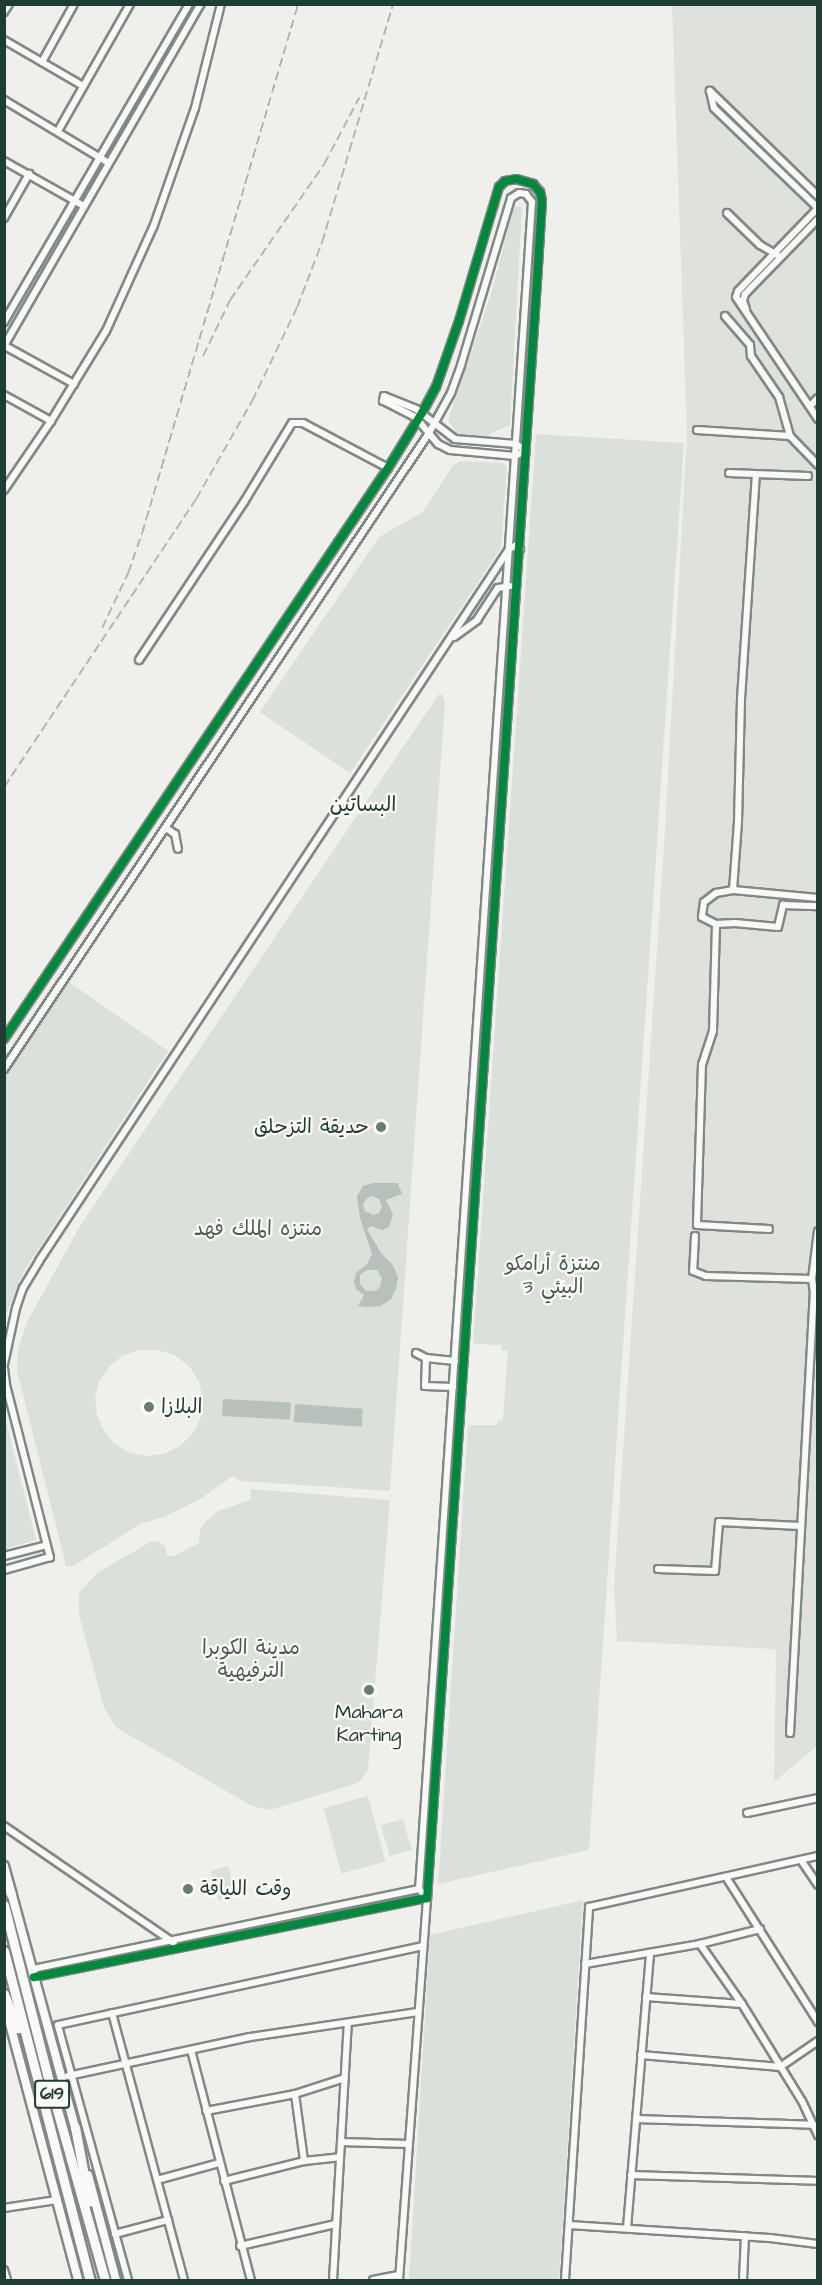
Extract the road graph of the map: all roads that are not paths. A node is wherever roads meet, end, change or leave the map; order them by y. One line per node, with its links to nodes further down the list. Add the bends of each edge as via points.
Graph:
1 (9, 4): 7 (street)
2 (74, 4): 9 (street)
3 (130, 4): 10 (street)
4 (189, 4): 15 (street)
5 (201, 4): 17 (street)
6 (220, 4): 35 (street, via 195,108 171,184 106,331)
7 (4, 12)
8 (4, 40): 9 (street)
9 (42, 62): 10 (street)
10 (83, 86): 12 (street)
11 (4, 100): 12 (street)
12 (58, 131): 15 (street)
13 (767, 148): 14 (street); 14 (street, via 710,91 714,108); 19 (street)
14 (762, 154): 21 (street)
15 (101, 157): 17 (street); 24 (street)
16 (4, 161): 18 (street)
17 (109, 163): 27 (street)
18 (29, 174): 24 (street); 29 (street)
19 (808, 188): 21 (street); 22 (street)
20 (497, 191): 23 (street); 25 (street, via 505,181 522,179 537,188); 39 (street, via 459,321 436,387)
21 (802, 194): 31 (street, via 818,208)
22 (818, 196)
23 (511, 198): 26 (street, via 523,193); 43 (street, via 461,365)
24 (75, 201): 27 (street); 33 (street)
25 (542, 201): 26 (street); 48 (street)
26 (532, 202): 47 (street)
27 (84, 206): 34 (street)
28 (727, 213): 31 (street)
29 (4, 218)
30 (818, 219): 31 (street)
31 (777, 256): 38 (street, via 738,291 738,302)
32 (724, 316): 46 (street, via 750,345 751,356 778,397)
33 (4, 322)
34 (5, 346): 35 (street)
35 (74, 384): 42 (street)
36 (4, 395): 42 (street)
37 (818, 398): 38 (street)
38 (810, 406): 40 (street)
39 (422, 413): 41 (street); 41 (street, via 387,396 382,398); 43 (street)
40 (818, 419)
41 (418, 420): 45 (street); 51 (street)
42 (51, 421): 55 (street)
43 (435, 424): 45 (street); 47 (street, via 455,439)
44 (697, 430): 46 (street)
45 (429, 433): 49 (street, via 450,450); 66 (street)
46 (790, 436): 50 (street)
47 (516, 444): 48 (street); 49 (street)
48 (526, 451): 49 (street); 57 (street)
49 (515, 456): 56 (street)
50 (818, 465)
51 (388, 468): 63 (street, via 303,423 292,423); 74 (street)
52 (729, 473): 53 (street)
53 (756, 475): 54 (street); 68 (street)
54 (807, 476)
55 (4, 490)
56 (509, 549): 57 (street); 59 (street); 60 (street)
57 (520, 549): 58 (street)
58 (518, 580): 59 (street); 62 (street)
59 (507, 586): 60 (street, via 498,588 477,620); 61 (street)
60 (451, 639): 90 (street, via 39,1261 16,1308)
61 (502, 659): 62 (street); 64 (street)
62 (512, 659): 65 (street)
63 (139, 660)
64 (491, 814): 65 (street); 72 (street)
65 (501, 815): 73 (street)
66 (166, 828): 67 (street, via 175,834); 77 (street)
67 (178, 849)
68 (733, 890): 69 (street); 71 (street, via 716,893 704,902 702,917)
69 (818, 898)
70 (818, 906): 71 (street, via 783,905 778,927)
71 (716, 924): 80 (street, via 713,1031 702,1064 697,1225)
72 (483, 933): 73 (street); 75 (street)
73 (493, 933): 76 (street)
74 (4, 1039)
75 (474, 1067): 76 (street); 78 (street)
76 (484, 1068): 79 (street)
77 (4, 1069)
78 (467, 1187): 79 (street); 85 (street)
79 (476, 1187): 86 (street)
80 (769, 1229)
81 (818, 1231): 83 (street)
82 (695, 1236): 84 (street, via 693,1271 706,1276)
83 (817, 1253): 84 (street)
84 (812, 1279): 98 (street)
85 (455, 1350): 86 (street); 89 (street)
86 (465, 1351): 93 (street)
87 (416, 1353): 88 (street)
88 (426, 1358): 89 (street); 91 (street, via 425,1386)
89 (455, 1361): 91 (street)
90 (4, 1366): 99 (street)
91 (453, 1387): 92 (street)
92 (452, 1405): 93 (street); 94 (street)
93 (461, 1406): 95 (street)
94 (449, 1450): 95 (street); 96 (street)
95 (458, 1450): 97 (street)
96 (446, 1495): 97 (street); 103 (street)
97 (455, 1496): 104 (street)
98 (800, 1526): 101 (street, via 719,1522 715,1571); 107 (street)
99 (47, 1545): 100 (street); 102 (street, via 50,1557)
100 (4, 1556)
101 (658, 1569)
102 (4, 1570)
103 (439, 1598): 104 (street); 105 (street)
104 (448, 1599): 106 (street)
105 (430, 1718): 106 (street); 110 (street)
106 (440, 1719): 111 (street)
107 (790, 1733)
108 (818, 1798): 109 (street)
109 (747, 1813)
110 (423, 1824): 111 (street); 119 (street)
111 (433, 1824): 121 (street)
112 (4, 1826): 124 (street)
113 (818, 1857): 114 (street)
114 (801, 1860): 117 (street); 118 (street)
115 (4, 1866): 120 (main road)
116 (4, 1875): 120 (highway)
117 (726, 1877): 123 (street); 130 (street, via 589,1907)
118 (818, 1885)
119 (419, 1889): 121 (street); 124 (street)
120 (11, 1894): 131 (main road)
121 (428, 1898): 126 (street); 127 (street)
122 (4, 1905): 175 (highway, 619)
123 (760, 1929): 125 (street); 138 (street)
124 (172, 1941): 127 (street); 131 (street)
125 (700, 1944): 129 (street); 135 (street)
126 (423, 1946): 136 (street); 137 (street)
127 (179, 1947): 131 (street)
128 (4, 1952): 147 (highway, 619)
129 (650, 1953): 130 (street); 133 (street)
130 (585, 1964): 169 (street)
131 (33, 1973): 146 (main road)
132 (4, 1994): 147 (highway)
133 (646, 1997): 135 (street); 143 (street)
134 (4, 2003): 140 (main road)
135 (742, 2004): 145 (street)
136 (418, 2012): 139 (street); 156 (street)
137 (112, 2013): 144 (street); 146 (street, via 58,2025)
138 (818, 2022)
139 (348, 2023): 142 (street); 148 (street)
140 (8, 2032): 164 (main road)
141 (818, 2042): 145 (street)
142 (191, 2049): 144 (street); 150 (street)
143 (641, 2055): 145 (street); 151 (street)
144 (127, 2064): 146 (street); 161 (street)
145 (780, 2067): 152 (street)
146 (66, 2076): 153 (main road); 171 (street)
147 (35, 2078): 165 (highway, 619)
148 (345, 2078): 149 (street); 155 (street)
149 (295, 2094): 150 (street); 158 (street)
150 (206, 2111): 159 (street)
151 (636, 2119): 152 (street); 160 (street)
152 (813, 2125): 154 (street)
153 (75, 2127): 175 (highway); 183 (main road)
154 (818, 2135)
155 (341, 2142): 156 (street); 157 (street)
156 (409, 2144): 177 (street)
157 (340, 2157): 158 (street); 168 (street)
158 (304, 2161): 162 (street)
159 (219, 2163): 161 (street); 162 (street)
160 (631, 2175): 163 (street); 170 (street)
161 (157, 2180): 167 (street)
162 (224, 2181): 174 (street)
163 (818, 2181)
164 (56, 2200): 166 (street); 179 (main road)
165 (69, 2204): 180 (highway); 181 (highway, 619)
166 (4, 2208)
167 (168, 2220): 171 (street); 185 (street)
168 (335, 2223): 174 (street); 187 (street)
169 (569, 2225): 170 (street); 189 (street)
170 (627, 2229): 172 (street)
171 (115, 2234): 184 (street)
172 (745, 2236): 173 (street); 190 (street)
173 (818, 2244)
174 (240, 2246): 186 (street)
175 (99, 2258): 182 (highway, 619)
176 (4, 2270): 178 (street)
177 (399, 2278): 188 (street)
178 (7, 2280)
179 (78, 2280)
180 (85, 2280)
181 (90, 2280)
182 (105, 2280)
183 (116, 2280)
184 (128, 2280)
185 (184, 2280)
186 (251, 2280)
187 (333, 2280)
188 (373, 2280)
189 (565, 2280)
190 (743, 2280)

